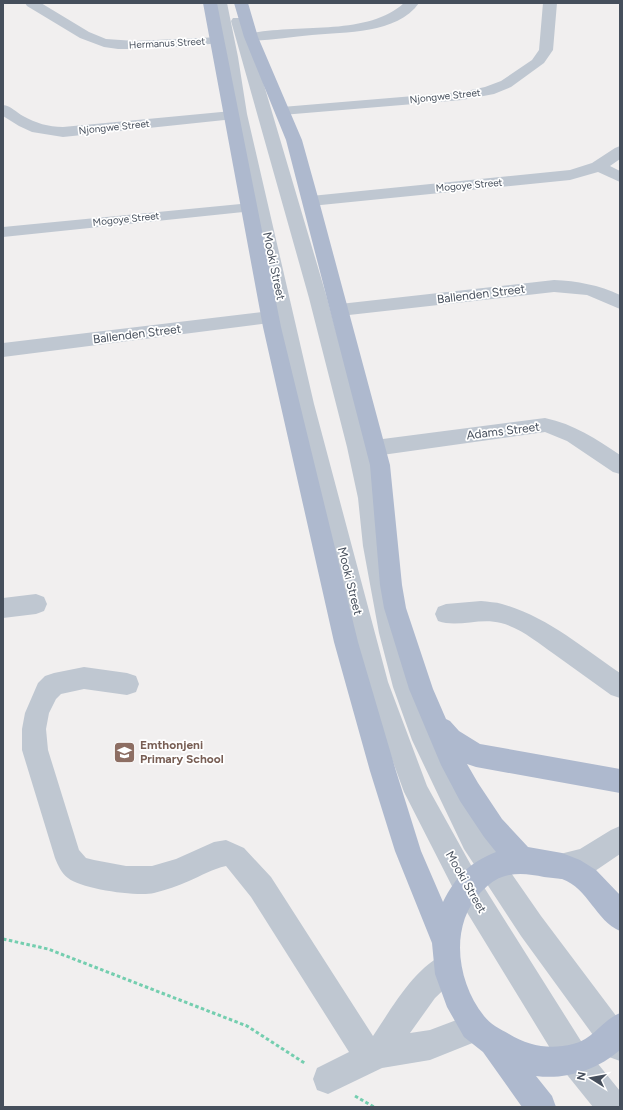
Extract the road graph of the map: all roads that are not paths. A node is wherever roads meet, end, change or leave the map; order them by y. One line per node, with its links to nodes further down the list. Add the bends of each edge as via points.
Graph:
1 (32, 3): 9 (street, Hermanus Street, via 93,40 109,44 133,46)
2 (210, 3): 9 (main road, Mooki Street)
3 (220, 3): 36 (street, Mooki Street, via 240,114 304,404 376,682 417,792)
4 (233, 3): 35 (street, via 318,298 357,447 369,498 382,588 405,688 424,740 448,791 473,840)
5 (241, 3): 8 (main road)
6 (412, 3): 8 (street, via 397,15 362,27)
7 (550, 3): 11 (street, Njongwe Street, via 546,50 537,63 506,84 489,91 462,96)
8 (251, 37): 11 (main road)
9 (217, 40): 12 (main road, Mooki Street)
10 (3, 109): 12 (street, Njongwe Street, via 30,126 52,132)
11 (282, 111): 16 (main road, via 294,140)
12 (231, 115): 17 (main road, Mooki Street)
13 (620, 151): 14 (street, Mogoye Street)
14 (599, 166): 15 (street); 16 (street, Mogoye Street, via 570,176)
15 (620, 177)
16 (311, 201): 20 (main road)
17 (249, 207): 18 (street, Mogoye Street); 21 (main road, Mooki Street)
18 (3, 232)
19 (620, 303): 20 (street, Ballenden Street, via 590,289 554,286)
20 (340, 310): 23 (main road)
21 (270, 317): 22 (street, Ballenden Street); 38 (main road, Mooki Street, via 346,642 408,851)
22 (3, 350)
23 (376, 448): 24 (street, Adams Street, via 545,425 570,433); 30 (main road, via 380,464 395,608 421,689)
24 (620, 466)
25 (36, 604): 26 (street)
26 (3, 608)
27 (446, 614): 29 (street, via 481,611 501,613 520,620)
28 (127, 684): 41 (street, via 84,678 54,684 47,691 37,713 34,729 35,750 68,858 78,869 94,874 126,880 152,880 179,872 214,855 226,853 234,857 261,887)
29 (620, 687)
30 (436, 724): 31 (main road, via 450,739 476,755); 33 (main road, via 469,792 493,828)
31 (620, 781)
32 (620, 839): 34 (street, via 585,861)
33 (521, 860): 34 (main road); 35 (main road)
34 (562, 866): 37 (main road, via 585,878 606,897)
35 (492, 867): 36 (main road); 40 (street, via 531,926)
36 (467, 886): 38 (main road, via 449,920); 42 (street, Mooki Street)
37 (620, 917)
38 (446, 954): 39 (main road, Mooki Street, via 456,994); 41 (street, via 425,988)
39 (483, 1034): 41 (street); 42 (main road, via 510,1052 531,1060 553,1063); 44 (main road)
40 (618, 1037): 42 (main road, via 595,1052)
41 (374, 1056): 43 (street)
42 (575, 1060): 45 (street, Mooki Street)
43 (328, 1079)
44 (541, 1107)
45 (613, 1107)

